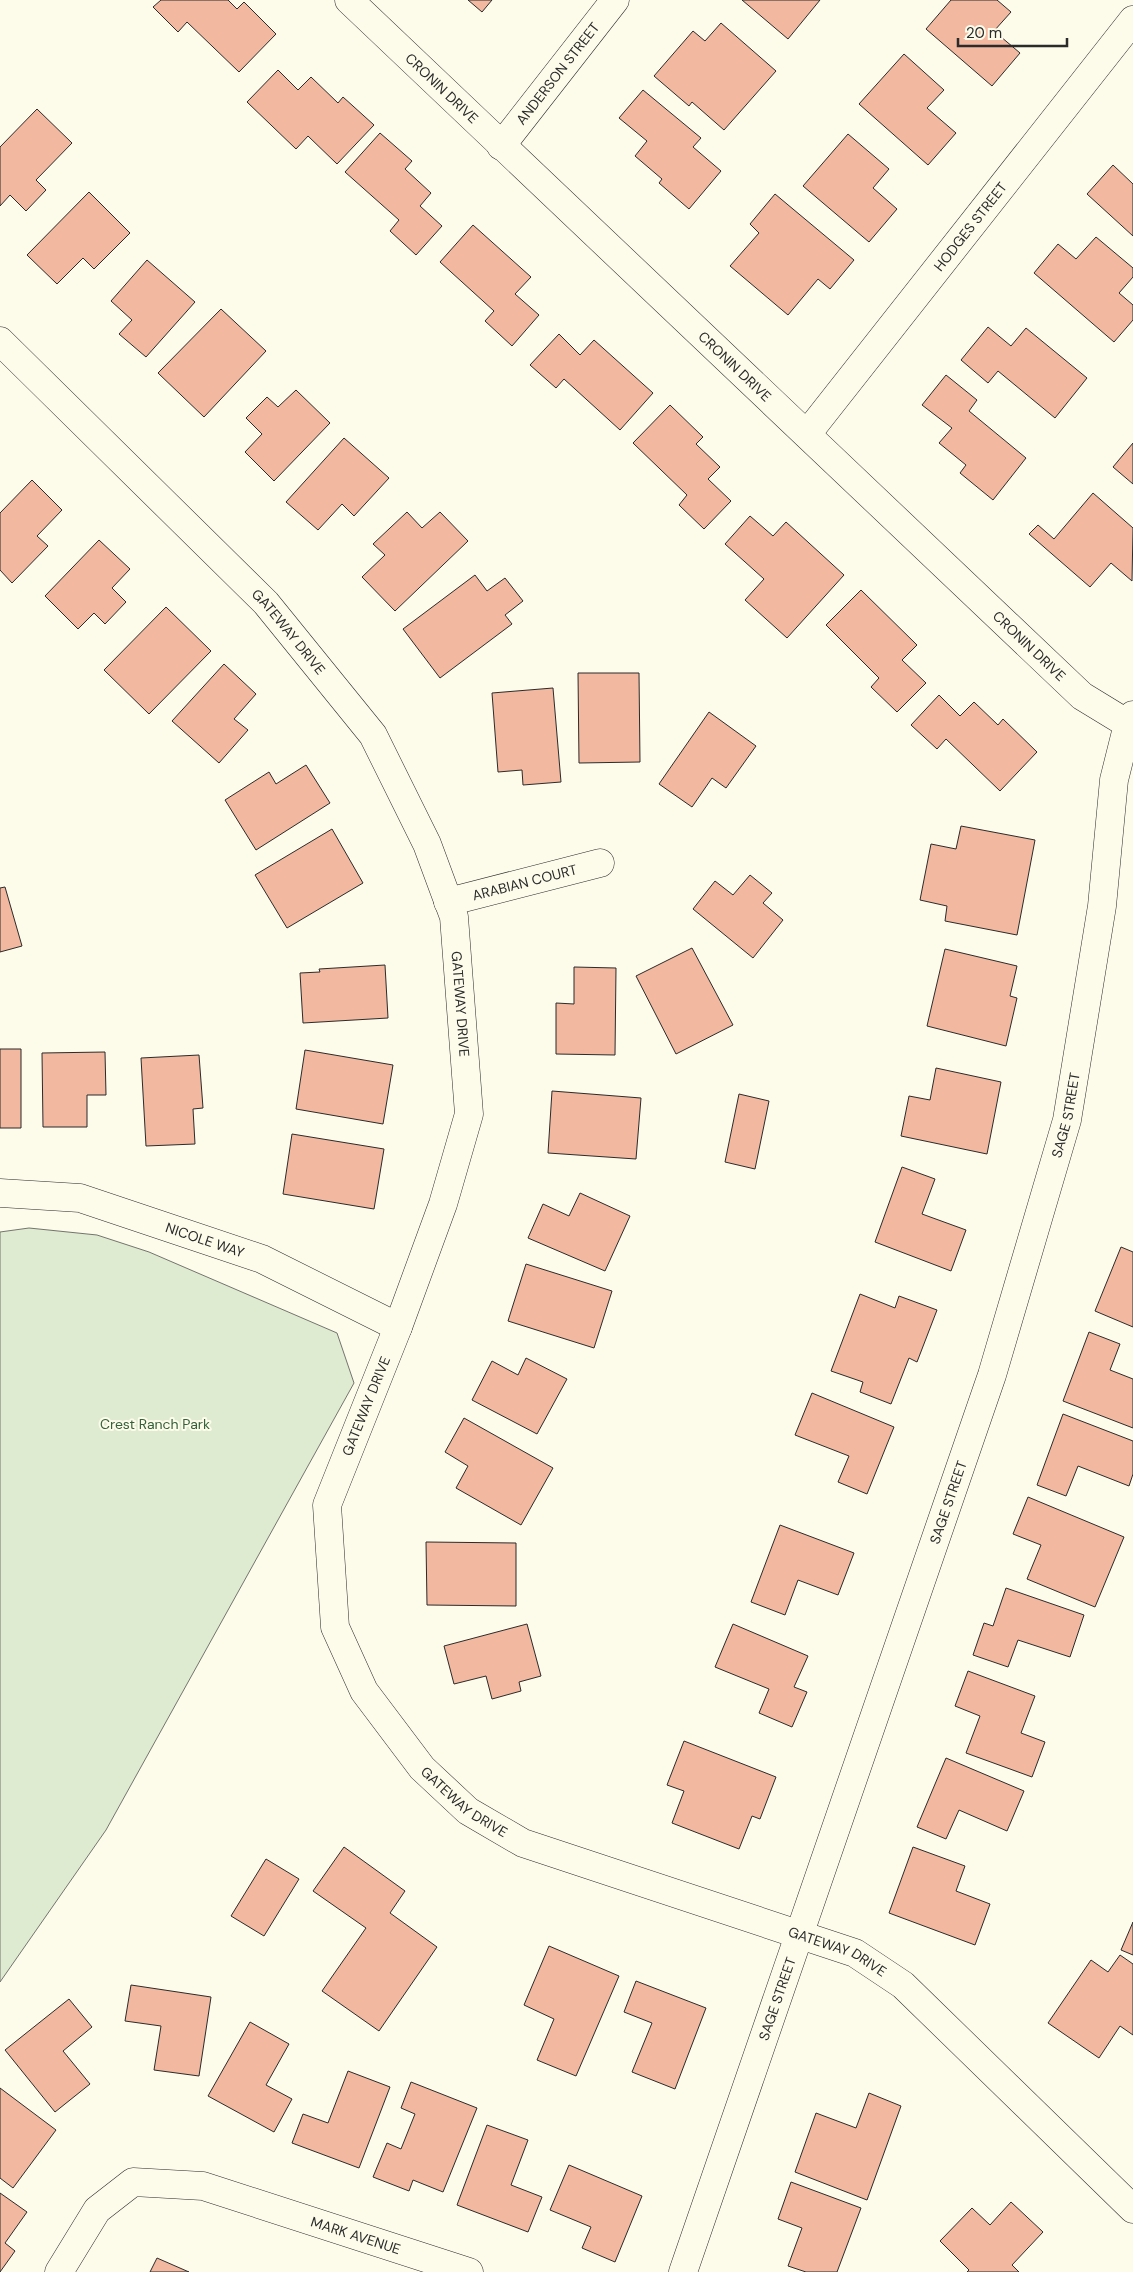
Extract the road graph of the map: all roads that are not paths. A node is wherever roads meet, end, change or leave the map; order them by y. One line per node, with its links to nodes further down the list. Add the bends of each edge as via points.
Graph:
1 (349, 0): 4 (street, CRONIN DRIVE)
2 (615, 0): 4 (street, ANDERSON STREET)
3 (1133, 20): 6 (street, HODGES STREET)
4 (501, 146): 6 (street, CRONIN DRIVE)
5 (0, 341): 9 (street, GATEWAY DRIVE, via 266,603 373,735 427,844)
6 (806, 434): 7 (street, CRONIN DRIVE, via 1082,696)
7 (1130, 719): 12 (street, SAGE STREET, via 1114,780 1102,906 1067,1120 992,1375)
8 (600, 863): 9 (street, ARABIAN COURT)
9 (448, 902): 11 (street, GATEWAY DRIVE, via 454,917 469,1114 443,1204)
10 (0, 1193): 11 (street, NICOLE WAY, via 90,1201 262,1259)
11 (398, 1327): 12 (street, GATEWAY DRIVE, via 327,1505 335,1627 364,1691 422,1768 468,1811 523,1843)
12 (800, 1935): 13 (street, GATEWAY DRIVE, via 855,1953 903,1985); 16 (street, SAGE STREET)
13 (1131, 2203)
14 (59, 2272): 15 (street, MARK AVENUE, via 97,2210 133,2182 203,2186)
15 (469, 2272)
16 (683, 2272)

